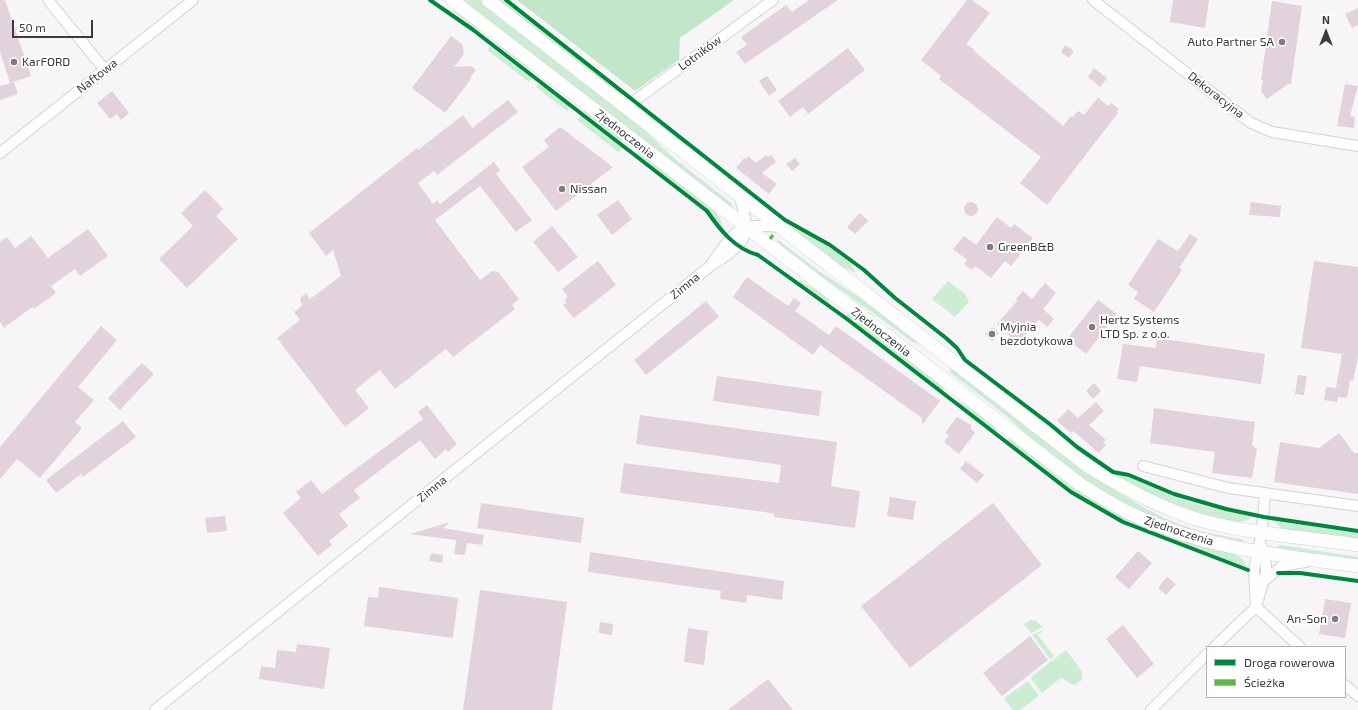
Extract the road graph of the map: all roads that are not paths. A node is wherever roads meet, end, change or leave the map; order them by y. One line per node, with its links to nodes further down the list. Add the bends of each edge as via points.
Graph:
1 (48, 0): 7 (street)
2 (193, 0): 7 (street, Naftowa)
3 (452, 0): 12 (main road, Zjednoczenia)
4 (488, 0): 8 (main road, Zjednoczenia)
5 (773, 0): 8 (street, Lotników)
6 (1093, 0): 9 (street, Dekoracyjna, via 1251,122 1272,132)
7 (105, 70): 10 (street, Naftowa)
8 (626, 107): 11 (main road, Zjednoczenia)
9 (1358, 146)
10 (0, 153)
11 (738, 193): 12 (street, Zimna, via 744,209); 13 (main road, Zjednoczenia)
12 (745, 226): 13 (street); 19 (main road, Zjednoczenia, via 1081,485 1139,518 1171,531 1225,546); 29 (street, Zimna, via 745,236 739,246 709,267)
13 (780, 227): 17 (main road, Zjednoczenia, via 1089,467 1119,486 1174,511 1223,525)
14 (1143, 466): 15 (street, via 1228,488)
15 (1265, 494): 16 (street); 17 (street)
16 (1358, 506)
17 (1258, 531): 18 (main road, Zjednoczenia); 19 (street)
18 (1358, 545)
19 (1261, 551): 20 (main road, Zjednoczenia); 22 (street, via 1266,565); 23 (street, via 1255,561 1254,570)
20 (1319, 560): 21 (main road, Zjednoczenia); 22 (street, via 1282,566)
21 (1358, 566)
22 (1265, 580): 23 (street)
23 (1256, 606): 24 (street); 25 (street)
24 (1215, 646)
25 (1299, 646)
26 (1206, 655): 30 (street)
27 (1346, 686): 28 (street)
28 (1358, 696)
29 (155, 710)
30 (1150, 710)

